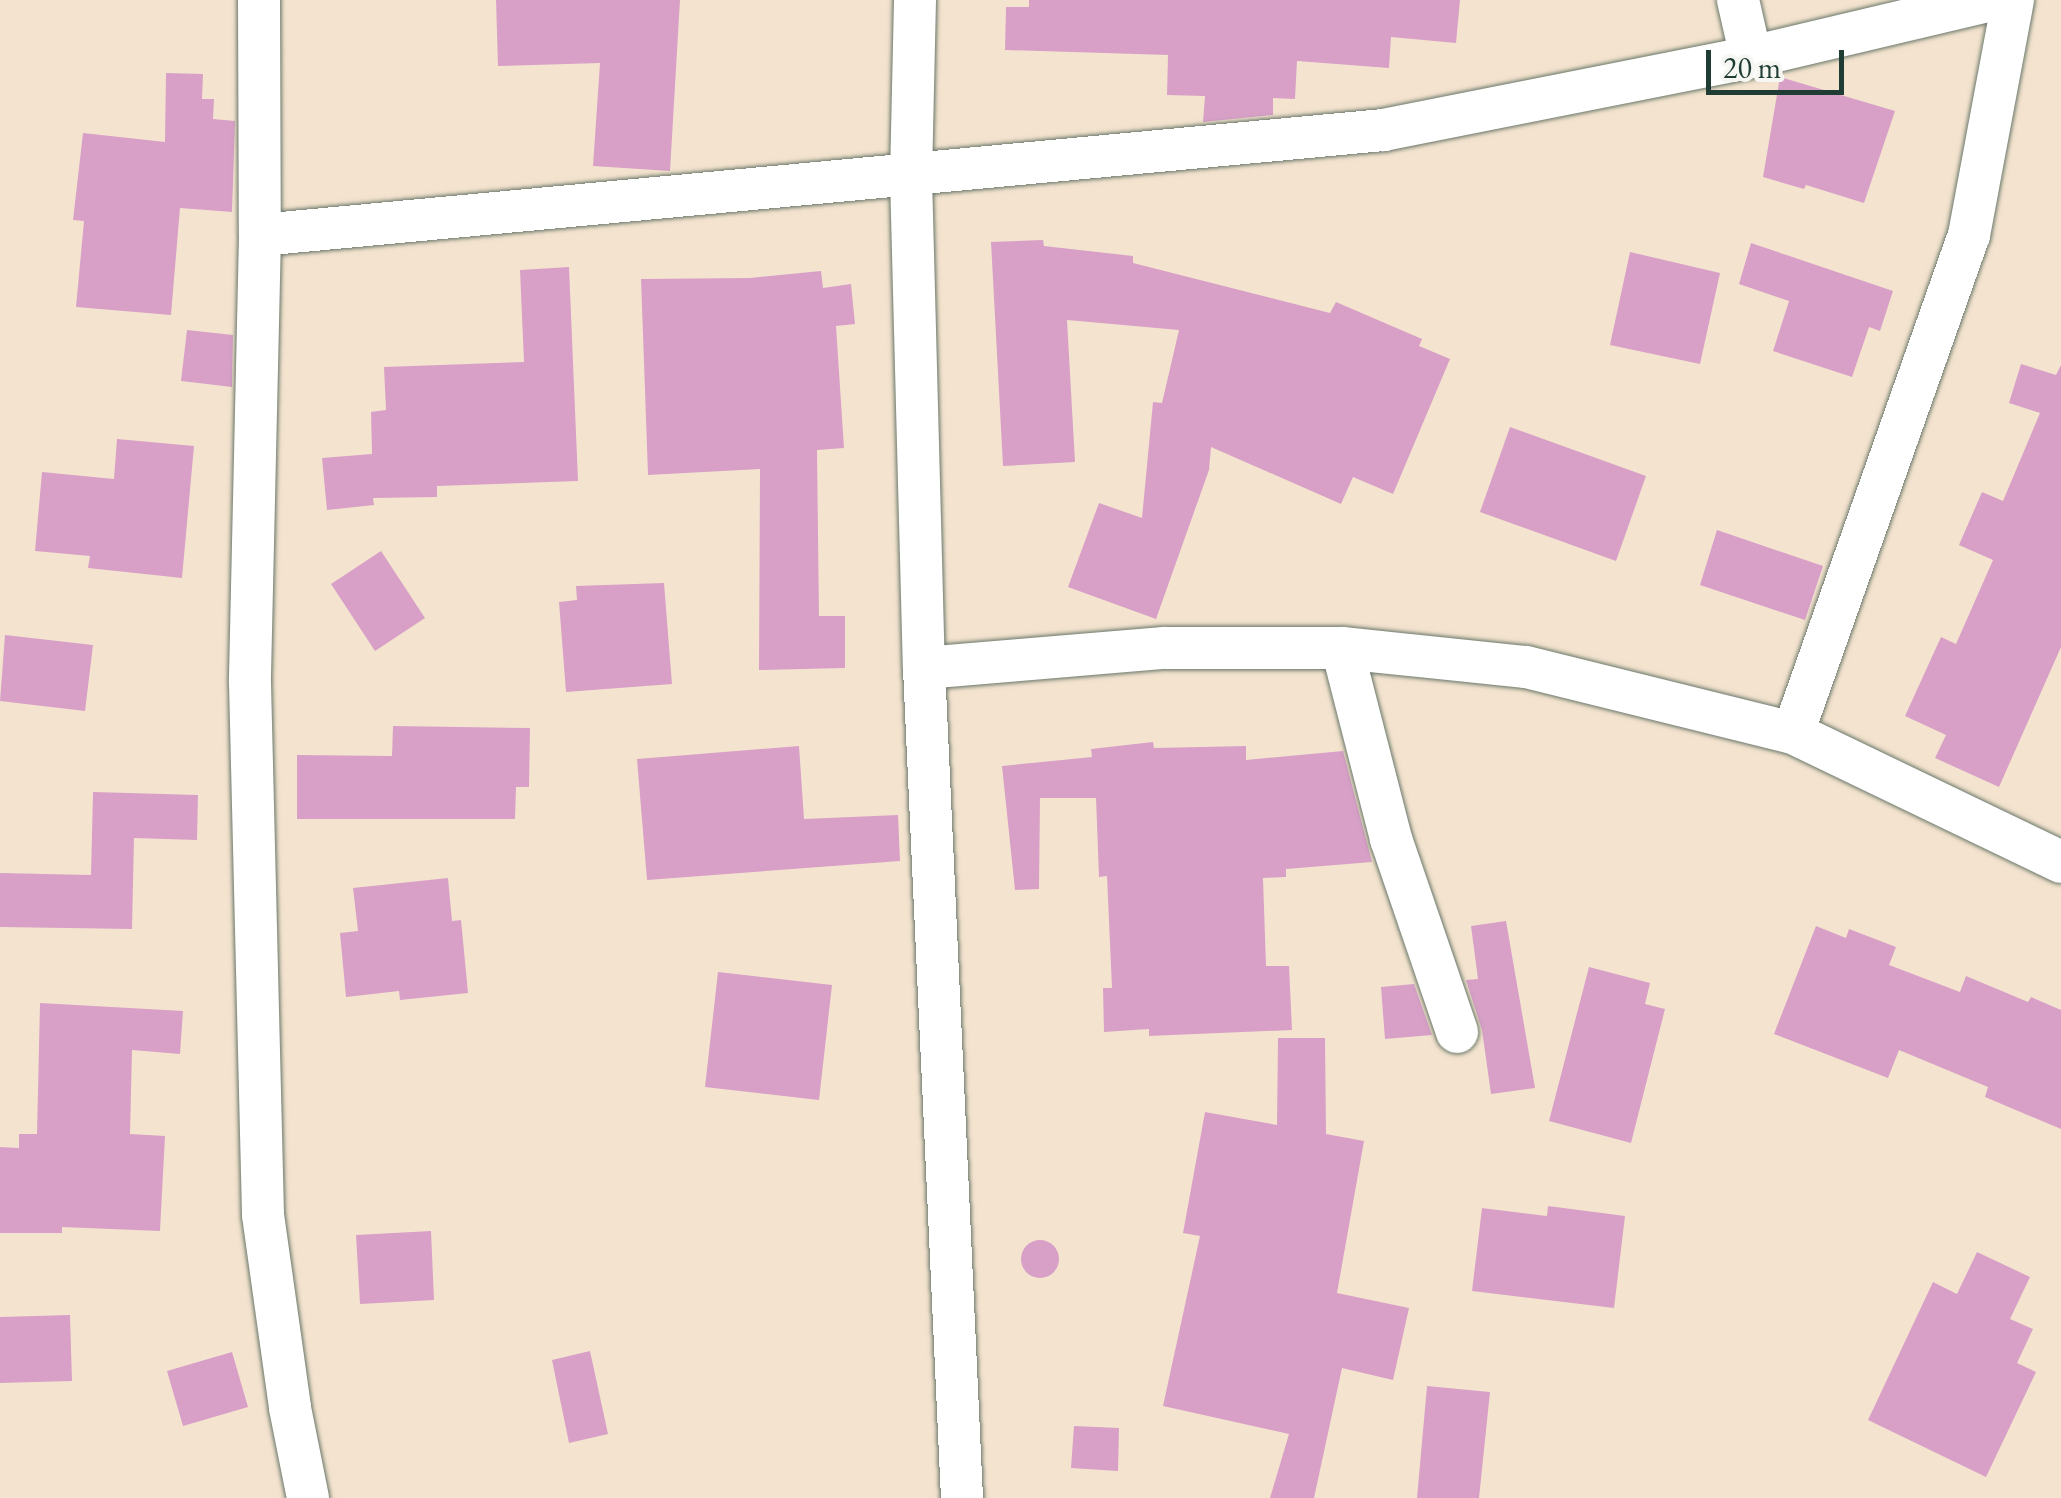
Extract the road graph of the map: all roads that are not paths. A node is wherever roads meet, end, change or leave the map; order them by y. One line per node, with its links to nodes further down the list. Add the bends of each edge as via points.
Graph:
1 (259, 0): 8 (street)
2 (916, 0): 7 (street)
3 (1738, 0): 6 (street)
4 (1992, 0): 6 (street)
5 (2013, 0): 11 (street, via 1969,235)
6 (1752, 57): 7 (street, via 1383,130)
7 (911, 177): 8 (street); 10 (street)
8 (260, 235): 14 (street, via 250,683 263,1215)
9 (1342, 648): 10 (street, via 1164,648); 11 (street, via 1526,667); 13 (street, via 1391,839)
10 (924, 668): 15 (street)
11 (1793, 733): 12 (street)
12 (2061, 862)
13 (1457, 1032)
14 (308, 1498)
15 (962, 1498)

